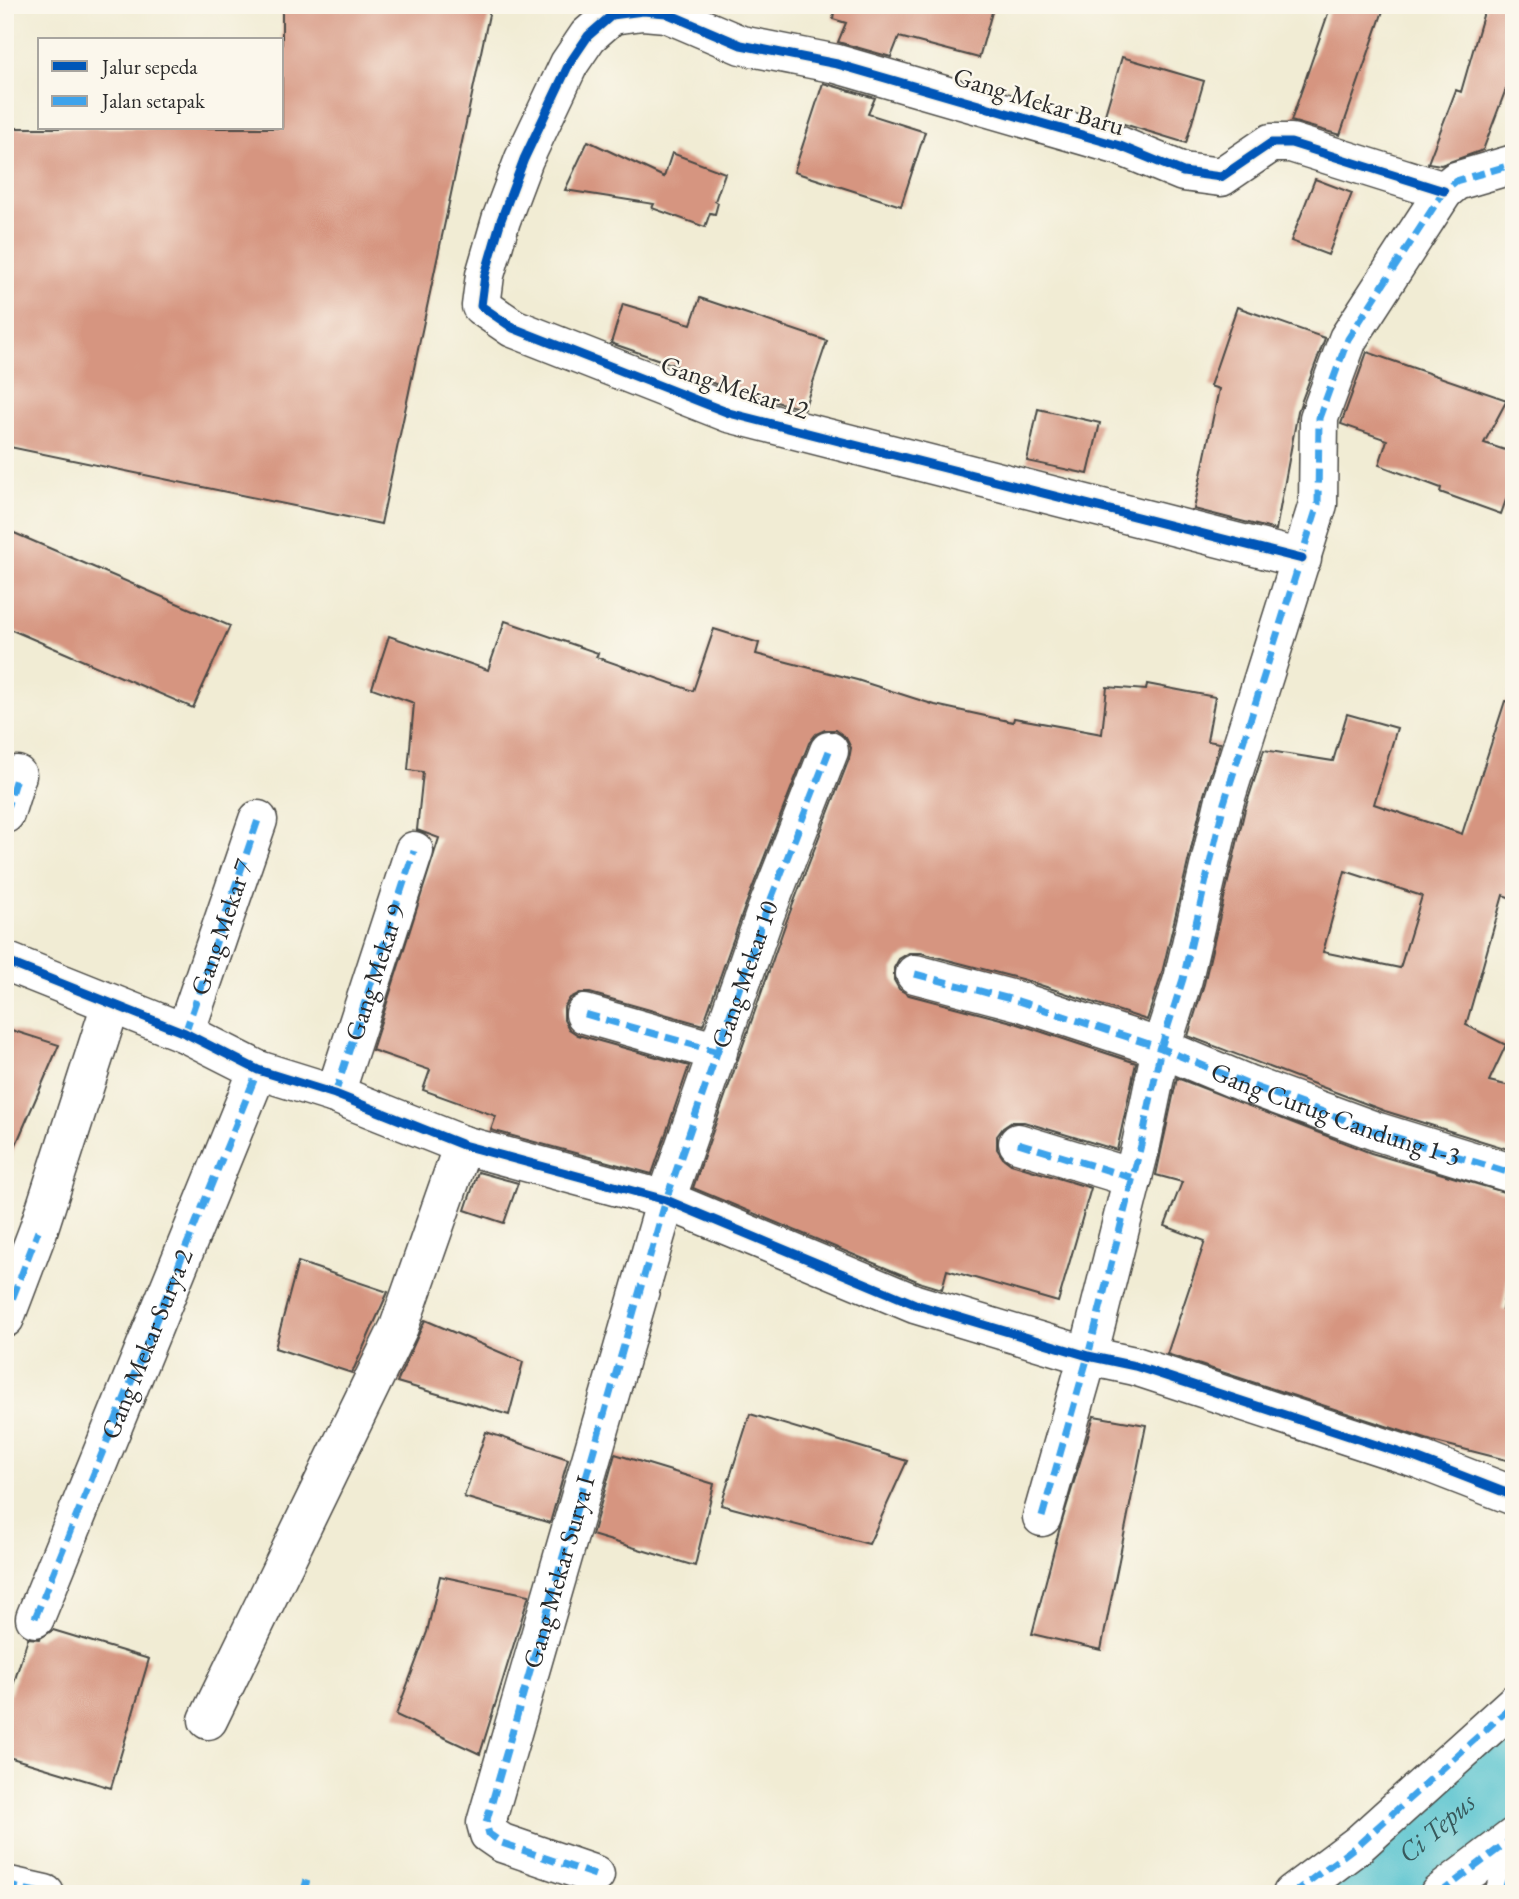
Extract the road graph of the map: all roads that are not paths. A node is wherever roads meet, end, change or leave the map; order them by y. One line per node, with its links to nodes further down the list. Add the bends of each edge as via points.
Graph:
1 (612, 15): 3 (street, Gang Mekar Baru, via 666,12 741,45 837,64 1120,146 1183,172 1221,177 1271,143 1291,143); 4 (street, Gang Mekar 12, via 588,36 569,64 524,159 501,220 481,306 513,328 729,413)
2 (1514, 164): 3 (street, via 1456,181)
3 (1444, 191): 4 (street, via 1348,339 1319,418 1318,504)
4 (1302, 559): 15 (street, via 1224,803)
5 (829, 751): 16 (street, Gang Mekar 10, via 764,917)
6 (17, 775): 7 (street)
7 (5, 814)
8 (258, 820): 14 (street, Gang Mekar 7)
9 (414, 851): 18 (street, Gang Mekar 9)
10 (5, 961): 12 (street)
11 (915, 974): 15 (street, Gang Curug Candung 1-3, via 1018,1001)
12 (111, 1004): 14 (street); 24 (street)
13 (585, 1014): 16 (street)
14 (185, 1034): 17 (street)
15 (1161, 1048): 21 (street, Gang Curug Candung 1-3, via 1378,1132); 22 (street)
16 (718, 1052): 23 (street, Gang Mekar 10)
17 (258, 1070): 18 (street); 28 (street, Gang Mekar Surya 2)
18 (335, 1094): 20 (street)
19 (1018, 1143): 22 (street)
20 (463, 1145): 23 (street); 30 (street, via 399,1327)
21 (1514, 1174)
22 (1133, 1178): 25 (street)
23 (666, 1200): 25 (street, via 915,1304); 33 (street, Gang Mekar Surya I, via 486,1824 489,1834 502,1843)
24 (5, 1318)
25 (1088, 1356): 26 (street, via 1135,1366 1416,1458); 27 (street)
26 (1514, 1496)
27 (1042, 1517)
28 (35, 1618)
29 (1514, 1704): 36 (street, via 1359,1844)
30 (208, 1720)
31 (1514, 1837): 37 (street)
32 (1514, 1859): 38 (street)
33 (594, 1875)
34 (5, 1885): 35 (street)
35 (45, 1894)
36 (1292, 1894)
37 (1439, 1894)
38 (1504, 1894)

